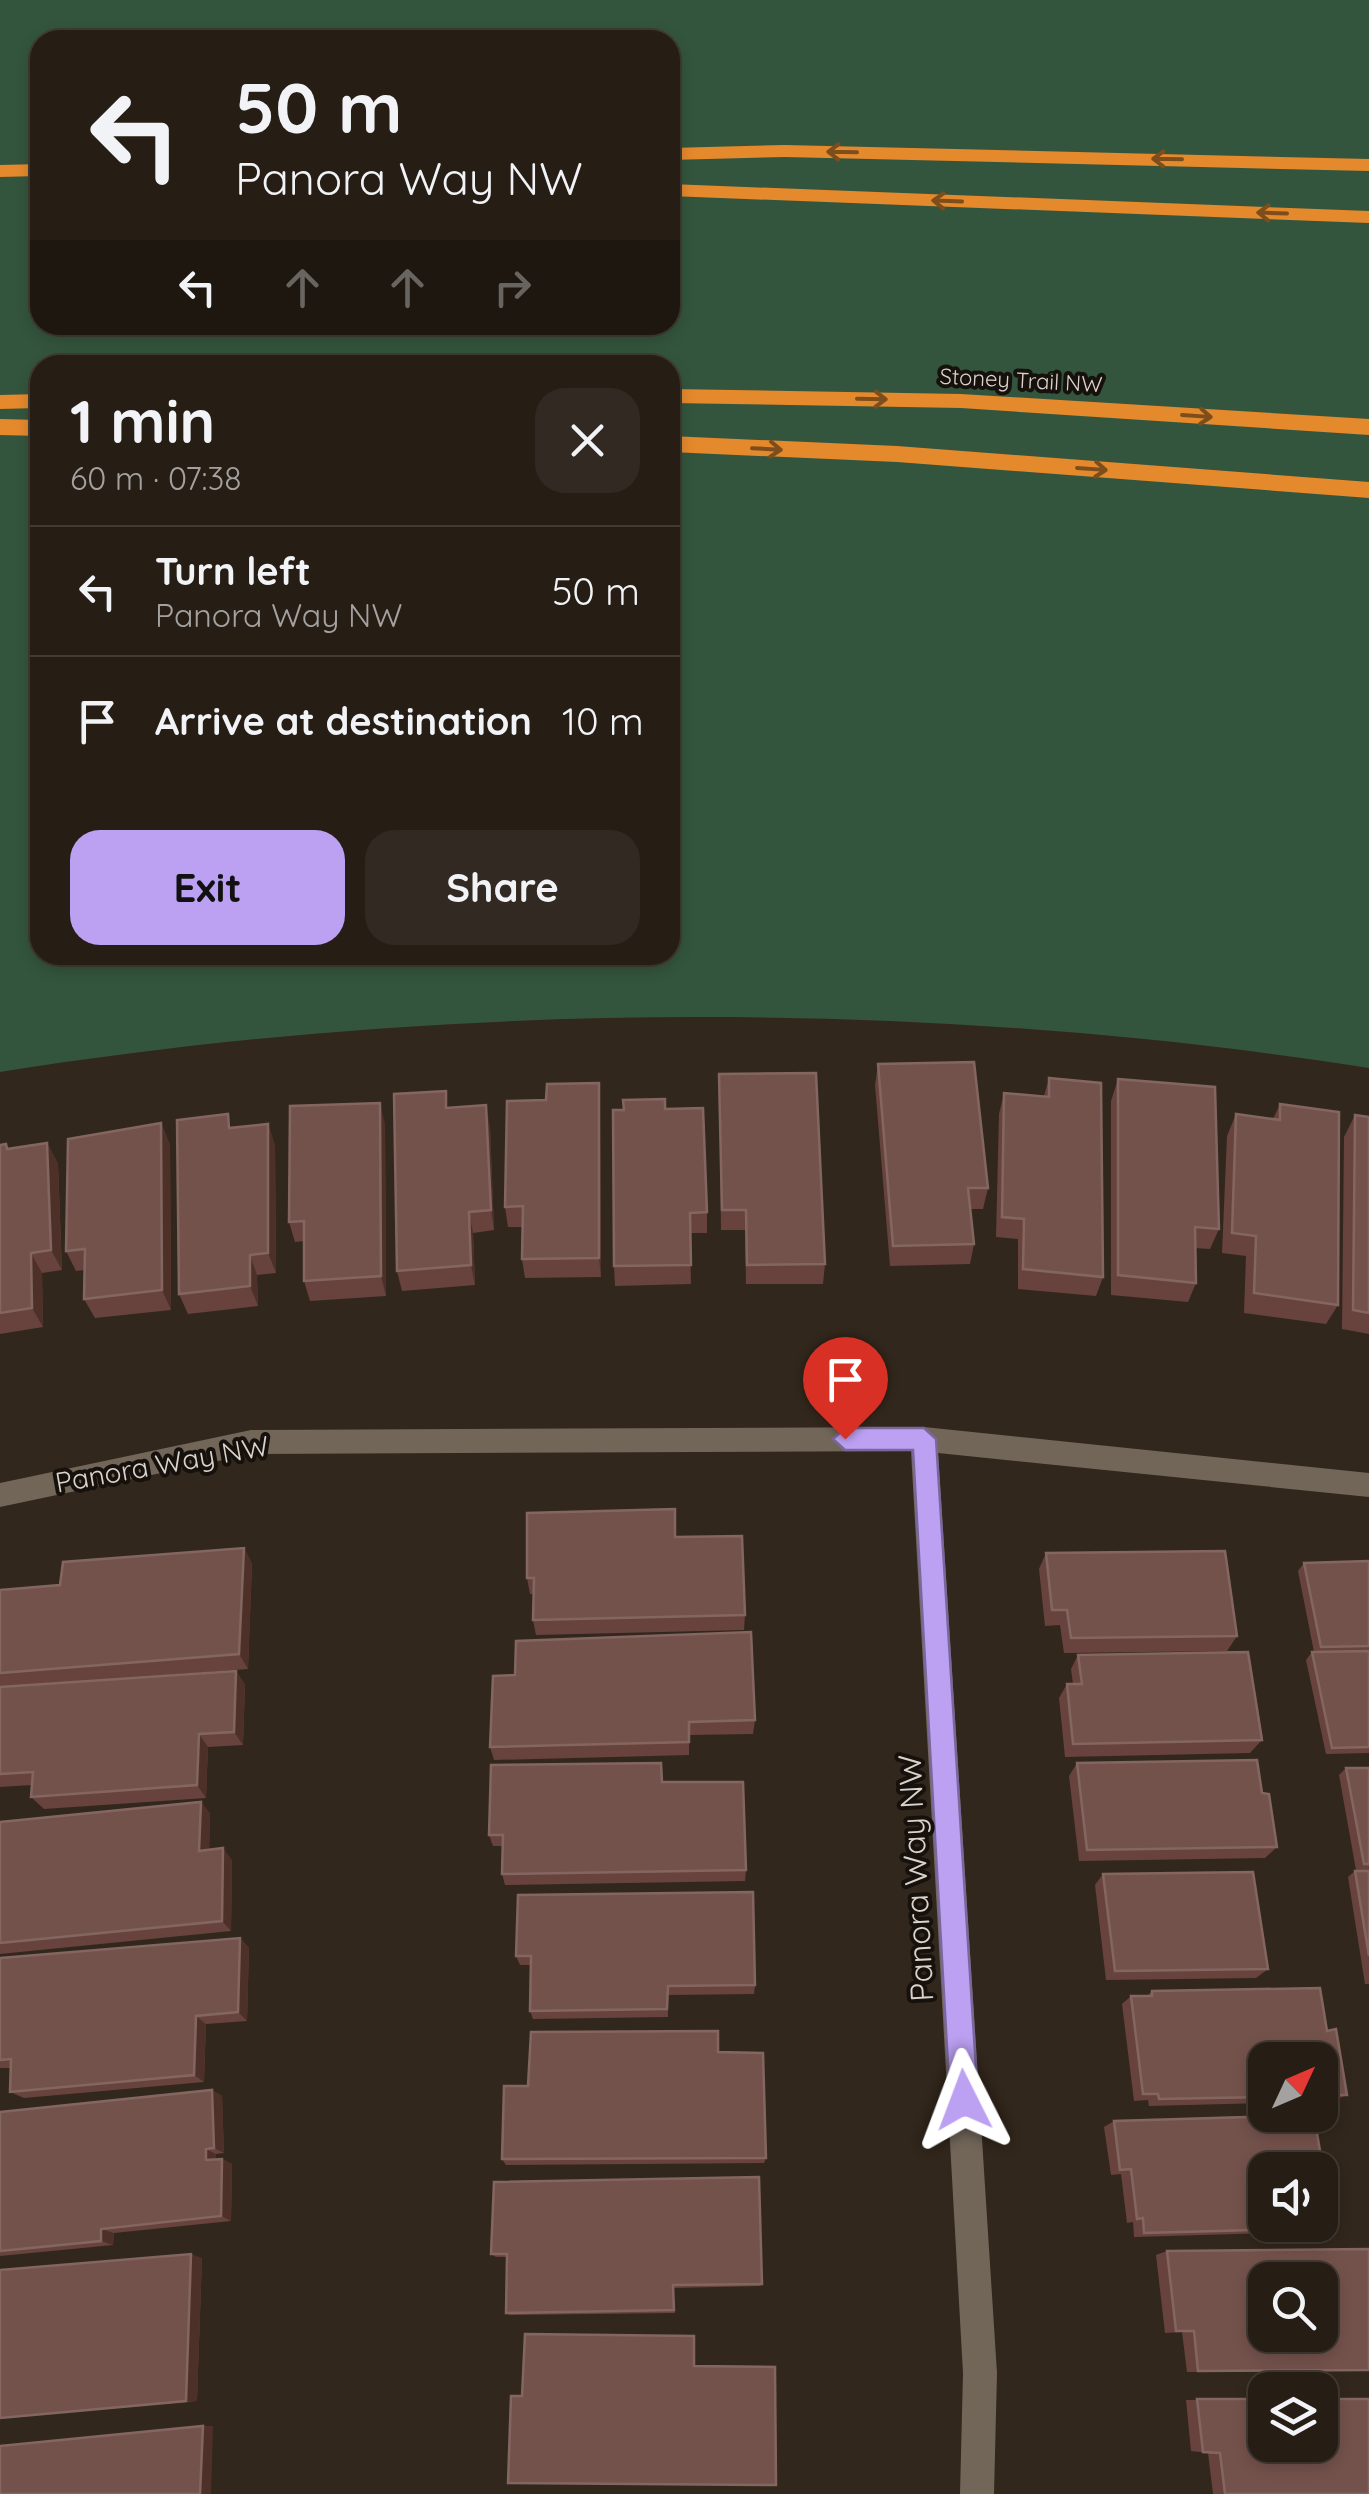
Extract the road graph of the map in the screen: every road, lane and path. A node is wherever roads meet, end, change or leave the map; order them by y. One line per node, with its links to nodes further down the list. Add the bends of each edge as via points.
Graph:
1 (680, 154): 2 (highway, one-way to 1)
2 (1369, 166)
3 (30, 170): 4 (highway)
4 (0, 172)
5 (680, 190): 6 (highway, one-way to 5)
6 (1369, 217)
7 (680, 396): 10 (highway, Stoney Trail NW, one-way to 10, via 961,401)
8 (30, 401): 9 (highway)
9 (0, 402)
10 (1369, 426)
11 (0, 427): 12 (highway)
12 (30, 428)
13 (680, 444): 14 (highway, one-way to 14)
14 (1369, 490)
15 (924, 1439): 16 (street, Panora Way NW); 17 (street, Panora Way NW, via 251,1442); 18 (street, Panora Way NW, via 980,2372)
16 (1369, 1485)
17 (0, 1495)
18 (977, 2494)

